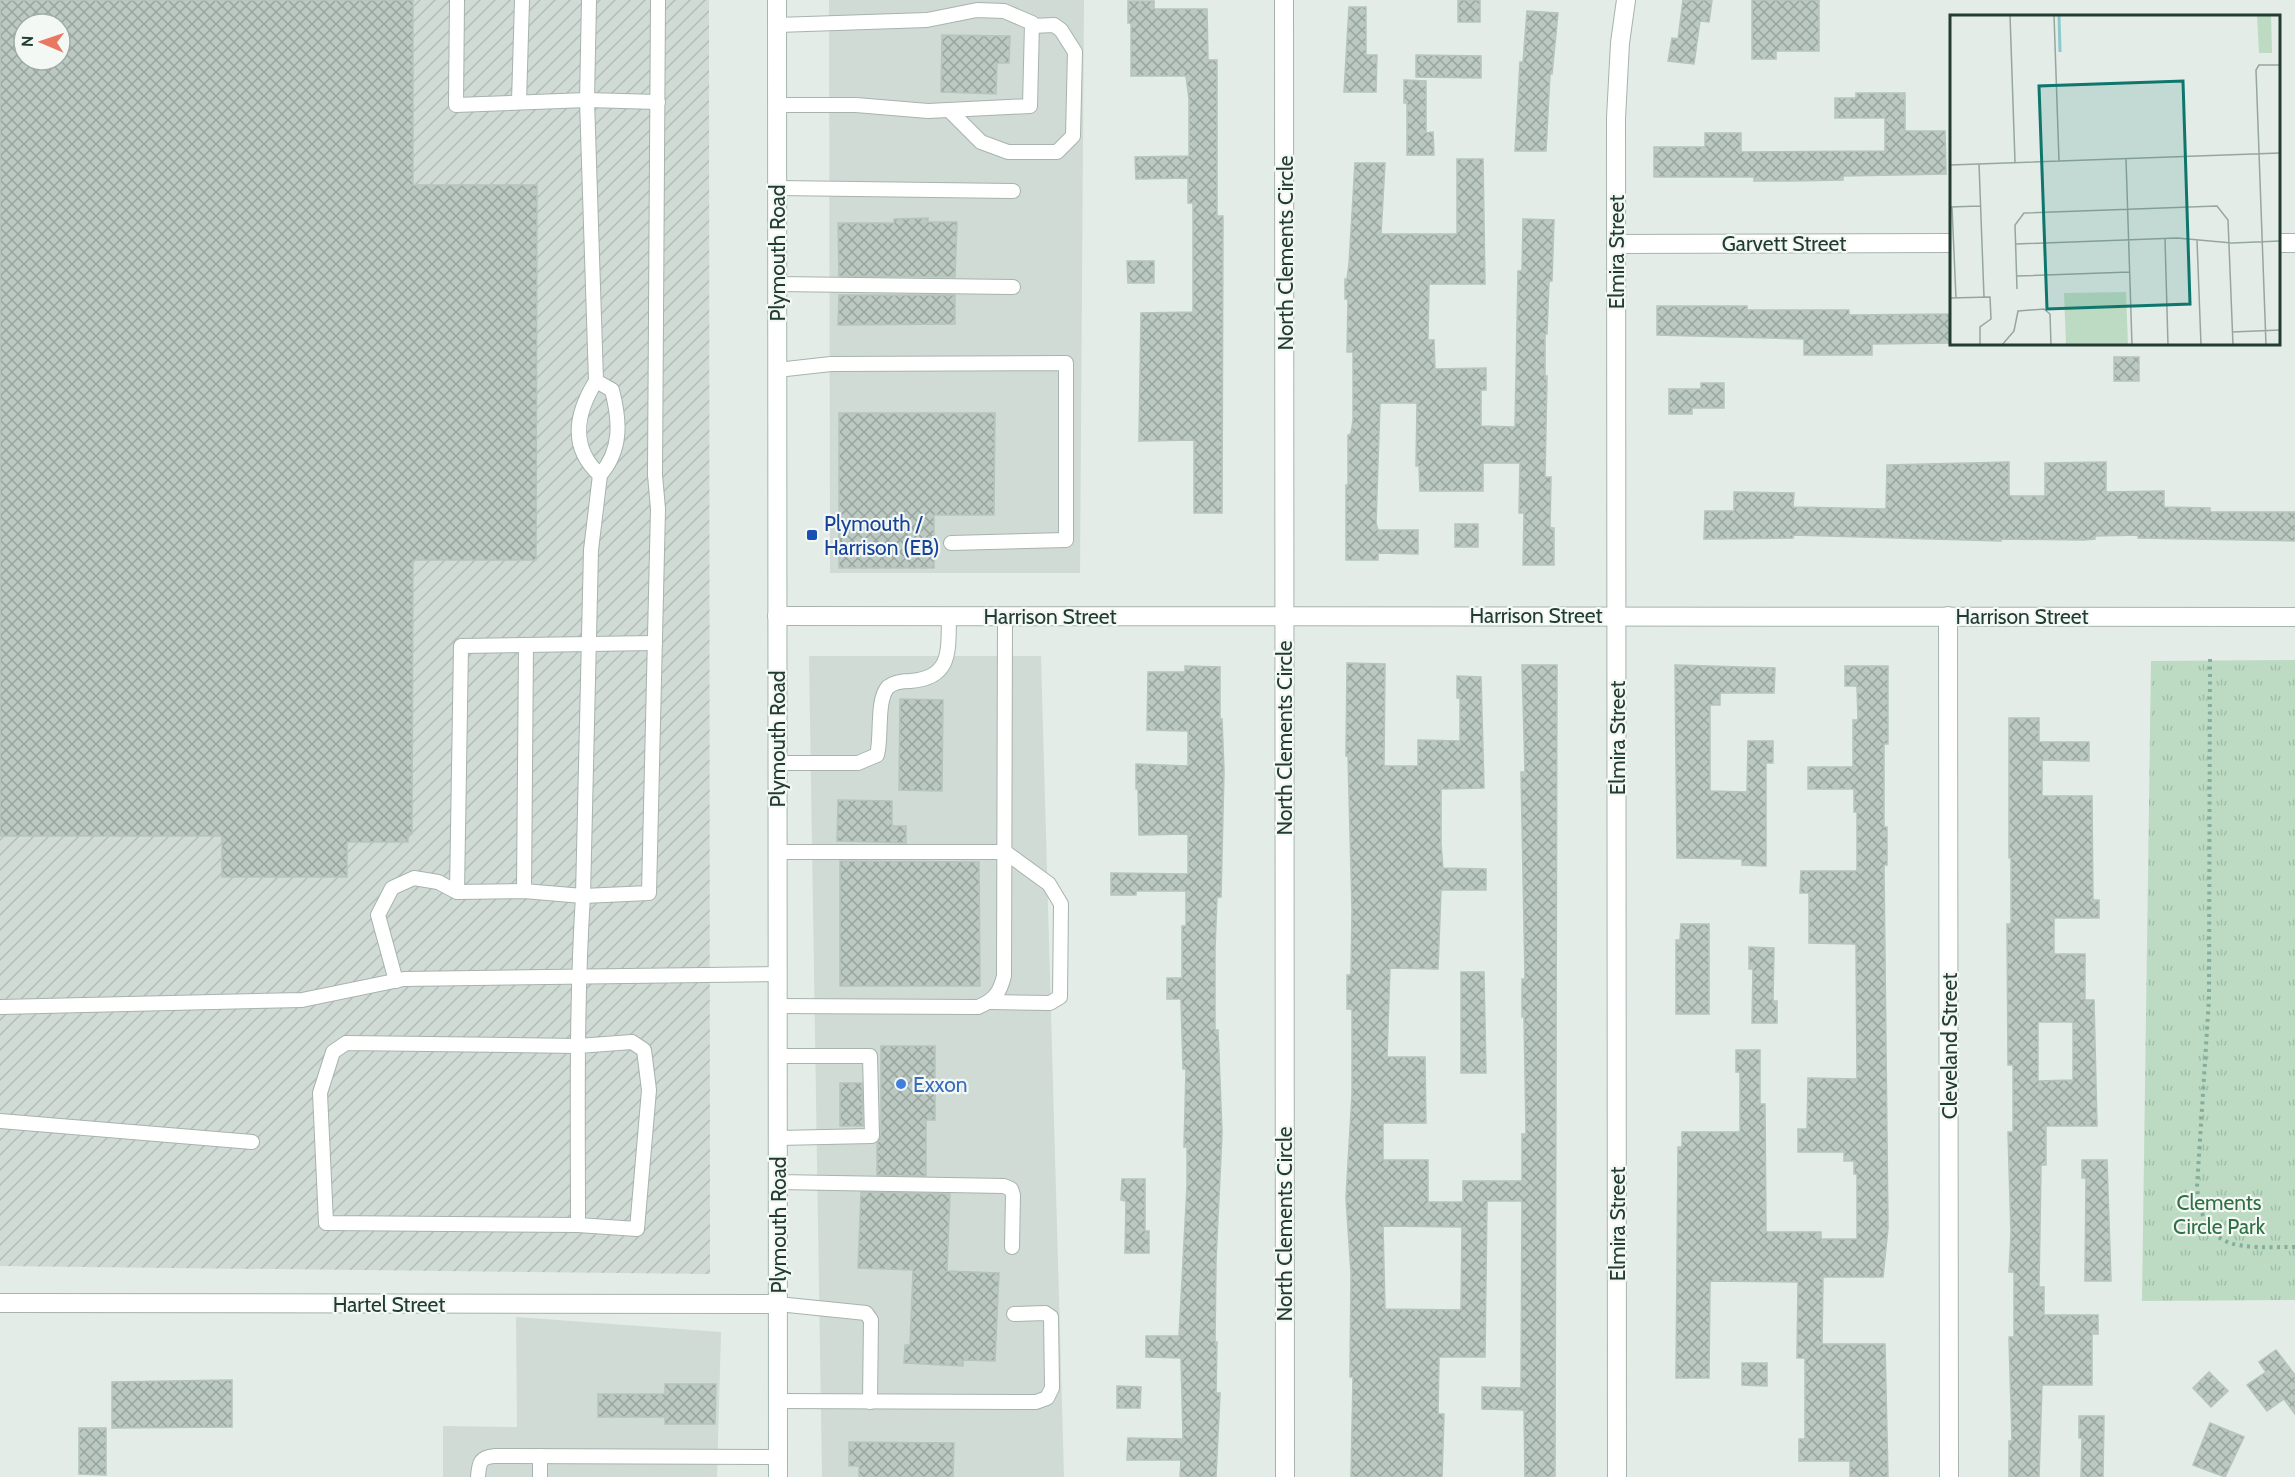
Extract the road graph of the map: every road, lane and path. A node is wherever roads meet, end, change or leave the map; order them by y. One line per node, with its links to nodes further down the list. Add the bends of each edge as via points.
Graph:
1 (457, 0): 11 (lane, via 456,105)
2 (522, 0): 11 (lane)
3 (589, 0): 10 (lane)
4 (658, 0): 12 (lane)
5 (777, 0): 8 (street, Plymouth Road)
6 (1284, 0): 25 (street, North Clements Circle)
7 (1626, 0): 18 (street, Elmira Street, via 1617,81)
8 (777, 25): 9 (lane, via 927,20 977,10 1004,11); 13 (street, Plymouth Road)
9 (1032, 26): 14 (lane, via 1030,105); 14 (lane, via 1054,25 1075,52 1073,136 1069,143 1052,153 1008,152 981,142)
10 (587, 100): 11 (lane); 12 (lane); 22 (lane)
11 (519, 102)
12 (658, 102): 32 (lane)
13 (777, 105): 14 (lane); 15 (street, Plymouth Road)
14 (949, 110)
15 (777, 188): 16 (lane); 19 (street, Plymouth Road)
16 (1013, 191)
17 (1950, 243): 18 (street, Garvett Street)
18 (1616, 244): 28 (street, Elmira Street)
19 (777, 284): 20 (lane); 21 (street, Plymouth Road)
20 (1013, 287)
21 (777, 370): 24 (lane, via 831,364 1065,363 1066,540); 26 (street, Plymouth Road)
22 (596, 381): 23 (lane, via 582,404 578,435 587,463); 23 (lane, via 612,390 618,412 612,462)
23 (600, 475): 33 (lane, via 591,550)
24 (951, 543)
25 (1285, 615): 28 (street, Harrison Street); 30 (street, Harrison Street); 67 (street, North Clements Circle)
26 (777, 616): 27 (street, Harrison Street); 36 (street, Plymouth Road)
27 (949, 616): 30 (street, Harrison Street); 36 (lane, via 948,657 936,675 900,681 883,696 876,755 858,763)
28 (1617, 616): 29 (street, Harrison Street); 68 (street, Elmira Street)
29 (1948, 616): 31 (street, Harrison Street); 69 (street, Cleveland Street)
30 (1005, 617): 38 (lane)
31 (2295, 617)
32 (655, 643): 33 (lane); 41 (lane, via 649,893)
33 (588, 644): 34 (lane); 41 (lane)
34 (526, 645): 39 (lane); 40 (lane, via 461,646)
35 (2210, 659): 56 (path, via 2209,999 2197,1187 2199,1208 2208,1227 2224,1242)
36 (777, 764): 37 (street, Plymouth Road)
37 (777, 852): 38 (lane); 42 (street, Plymouth Road)
38 (1005, 852): 45 (lane, via 1004,976 1000,991); 45 (lane, via 1049,884 1061,904 1062,984 1060,997 1050,1003)
39 (524, 891): 40 (lane); 41 (lane)
40 (457, 892): 44 (lane, via 438,882 414,878 392,888 378,915)
41 (583, 896): 43 (lane)
42 (777, 974): 43 (lane); 46 (street, Plymouth Road)
43 (578, 977): 44 (lane); 48 (lane)
44 (396, 981): 47 (lane, via 302,1000)
45 (991, 1002): 46 (lane, via 978,1007)
46 (777, 1006): 49 (street, Plymouth Road)
47 (0, 1007)
48 (578, 1046): 54 (lane); 54 (lane, via 632,1042 644,1050 649,1090 637,1230); 54 (lane, via 346,1042 333,1052 320,1094 326,1223)
49 (777, 1056): 51 (street, Plymouth Road); 51 (lane, via 870,1056 872,1136)
50 (0, 1121): 52 (lane)
51 (778, 1138): 53 (street, Plymouth Road)
52 (252, 1142)
53 (778, 1182): 55 (lane, via 1004,1186 1013,1195); 58 (street, Plymouth Road)
54 (578, 1225)
55 (1012, 1247)
56 (2295, 1247)
57 (0, 1303): 58 (street, Hartel Street)
58 (778, 1304): 60 (street, Plymouth Road); 61 (lane, via 866,1313 871,1320)
59 (1014, 1314): 61 (lane, via 1045,1313 1051,1317 1052,1388 1047,1398 1036,1402)
60 (779, 1401): 61 (lane); 63 (street, Plymouth Road)
61 (870, 1402)
62 (540, 1456): 63 (lane); 64 (lane, via 488,1456 479,1463); 65 (lane)
63 (778, 1457): 66 (street, Plymouth Road)
64 (478, 1477)
65 (540, 1477)
66 (778, 1477)
67 (1285, 1477)
68 (1617, 1477)
69 (1949, 1477)

